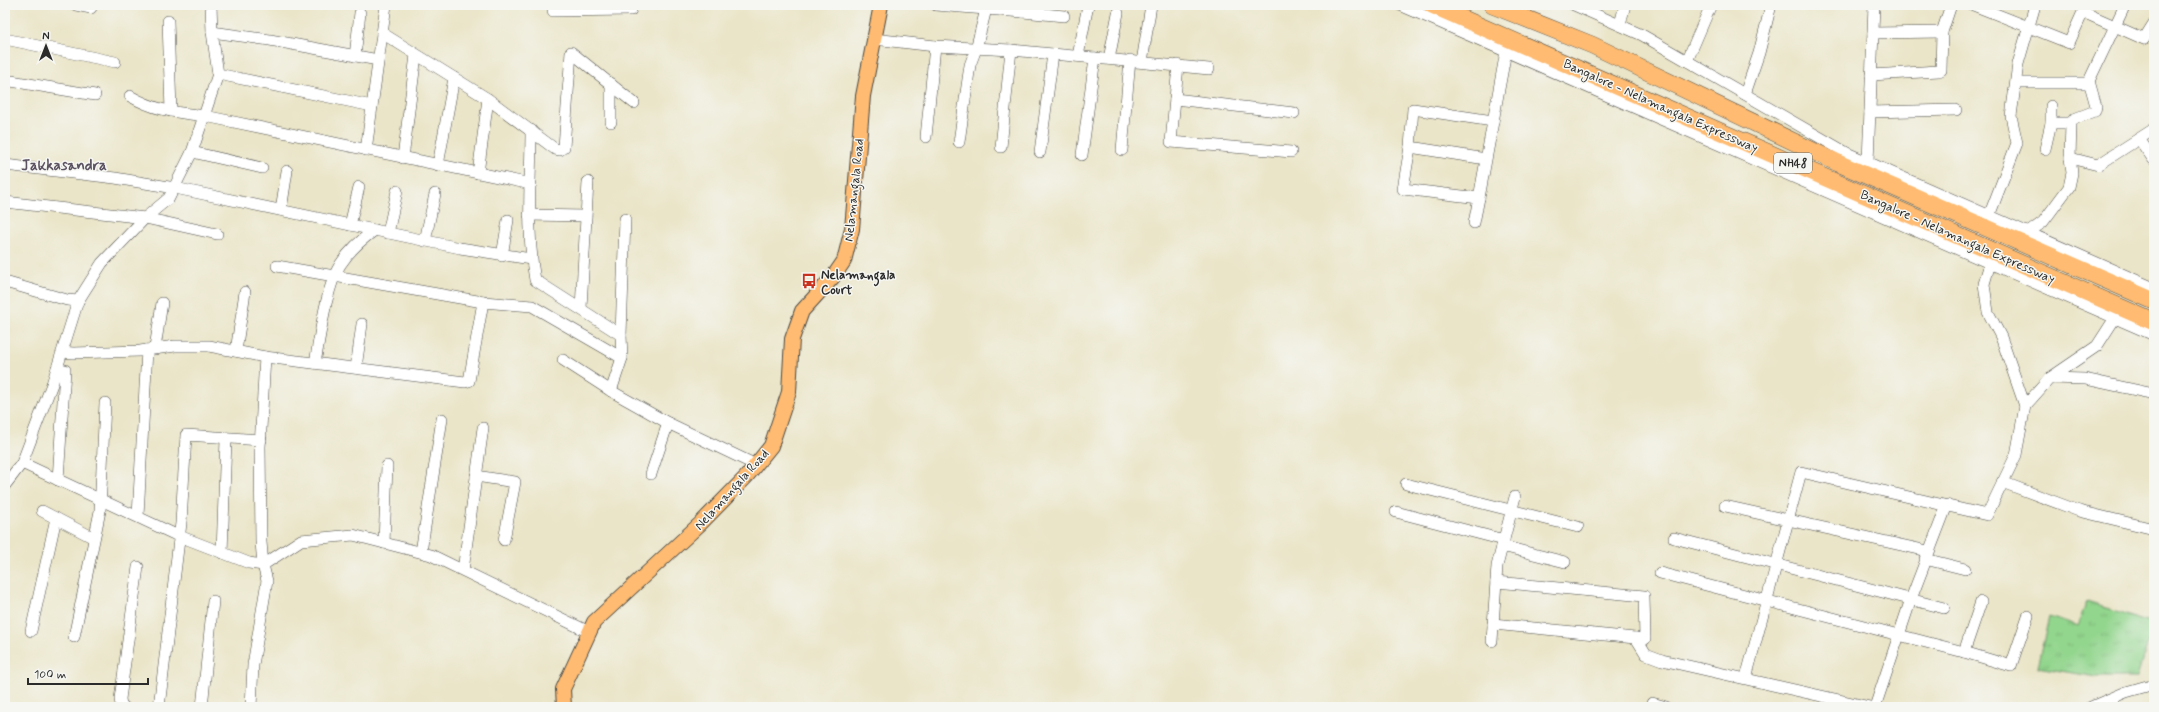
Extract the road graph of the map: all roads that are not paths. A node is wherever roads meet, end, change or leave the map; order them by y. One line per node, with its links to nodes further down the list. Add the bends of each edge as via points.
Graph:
1 (76, 5): 22 (street)
2 (211, 5): 34 (street)
3 (386, 5): 36 (street)
4 (631, 5): 25 (street, via 631,10)
5 (881, 5): 39 (main road, Nelamangala Road)
6 (936, 5): 21 (street)
7 (1088, 5): 47 (street)
8 (1151, 5): 54 (street)
9 (1400, 5): 43 (street)
10 (1432, 5): 141 (highway, Bangalore - Nelamangala Expressway / NH48)
11 (1492, 5): 136 (highway, Bangalore - Nelamangala Expressway / NH48, via 1592,45 1838,163)
12 (1574, 5): 31 (street)
13 (1625, 5): 31 (street)
14 (1711, 5): 52 (street)
15 (1771, 5): 64 (street)
16 (1874, 5): 37 (street)
17 (1951, 5): 35 (street)
18 (1973, 5): 24 (street)
19 (2035, 5): 33 (street)
20 (2125, 5): 32 (street)
21 (986, 7): 23 (street); 41 (street)
22 (91, 8)
23 (1024, 8): 28 (street)
24 (1996, 9): 33 (street)
25 (553, 11)
26 (360, 13): 46 (street)
27 (1118, 13): 49 (street)
28 (1064, 16)
29 (168, 21): 73 (street)
30 (2154, 23): 32 (street, via 2144,39)
31 (1620, 24): 52 (street)
32 (2116, 25): 33 (street, via 2083,12 2069,43); 61 (street)
33 (2028, 26): 62 (street)
34 (212, 32): 46 (street); 57 (street)
35 (1942, 32): 37 (street); 58 (street, via 1941,70)
36 (382, 33): 45 (street); 50 (street)
37 (1873, 33): 58 (street)
38 (5, 39): 53 (street)
39 (874, 39): 40 (street); 165 (main road, Nelamangala Road, via 863,96 852,229 844,261 802,311 792,339 789,392 771,446)
40 (935, 46): 41 (street); 83 (street)
41 (976, 49): 42 (street); 85 (street, via 970,65)
42 (1011, 50): 44 (street); 86 (street)
43 (1506, 51): 77 (street); 129 (street)
44 (1053, 54): 47 (street); 92 (street)
45 (416, 55): 59 (street); 95 (street)
46 (355, 56): 50 (street)
47 (1078, 56): 48 (street)
48 (1095, 58): 49 (street); 94 (street)
49 (1109, 59): 51 (street)
50 (378, 60): 70 (street)
51 (1130, 60): 54 (street); 90 (street)
52 (1687, 61): 64 (street)
53 (115, 62)
54 (1142, 62): 55 (street)
55 (1178, 65): 56 (street); 68 (street)
56 (1209, 69)
57 (218, 74): 70 (street); 76 (street)
58 (1871, 75): 74 (street)
59 (454, 78): 67 (street); 101 (street)
60 (5, 80): 65 (street)
61 (2089, 81): 62 (street); 80 (street, via 2095,111 2074,118)
62 (2016, 83): 116 (street, via 2011,116 2017,143)
63 (611, 84): 69 (street); 78 (street); 82 (street, via 571,52 564,147 560,150 555,149)
64 (1745, 94): 99 (street, via 1847,153)
65 (95, 95)
66 (130, 96): 73 (street, via 148,106)
67 (488, 99): 82 (street); 104 (street)
68 (1175, 99): 75 (street); 93 (street, via 1171,142)
69 (634, 103)
70 (372, 106): 89 (street)
71 (2051, 106): 79 (street)
72 (1956, 110): 74 (street)
73 (171, 111): 76 (street)
74 (1870, 112): 99 (street)
75 (1294, 113)
76 (205, 116): 89 (street); 91 (street)
77 (1493, 121): 87 (street, via 1413,109); 97 (street)
78 (611, 122)
79 (2051, 122): 80 (street); 88 (street)
80 (2071, 123): 96 (street)
81 (2154, 129): 84 (street)
82 (531, 130): 106 (street)
83 (926, 137)
84 (2139, 139): 96 (street, via 2098,165); 98 (street)
85 (959, 142)
86 (1001, 147)
87 (1410, 147): 97 (street); 111 (street, via 1403,189)
88 (2045, 149)
89 (366, 150): 95 (street)
90 (1122, 150)
91 (192, 152): 102 (street); 108 (street)
92 (1040, 152)
93 (1291, 152)
94 (1082, 155)
95 (403, 158): 101 (street)
96 (2070, 158): 124 (street, via 2072,173 2069,187 2042,222)
97 (1486, 159): 111 (street)
98 (2154, 160)
99 (1868, 162): 116 (street)
100 (5, 165): 108 (street)
101 (438, 165): 104 (street)
102 (262, 168)
103 (287, 171): 113 (street)
104 (478, 173): 106 (street)
105 (588, 182): 115 (street)
106 (531, 184): 114 (street)
107 (359, 187): 121 (street)
108 (175, 188): 113 (street); 117 (street, via 169,198)
109 (397, 191): 123 (street)
110 (435, 194): 126 (street)
111 (1479, 198): 120 (street)
112 (5, 202): 117 (street)
113 (281, 210): 121 (street)
114 (529, 215): 115 (street); 128 (street)
115 (585, 216): 139 (street)
116 (1989, 216): 124 (street)
117 (146, 218): 125 (street); 135 (street, via 102,263)
118 (625, 219): 143 (street)
119 (508, 220): 127 (street)
120 (1474, 223)
121 (350, 225): 122 (street)
122 (375, 230): 123 (street); 131 (street, via 353,250 340,265)
123 (388, 233): 126 (street)
124 (2028, 233): 133 (street)
125 (217, 234)
126 (425, 241): 127 (street)
127 (502, 256): 128 (street)
128 (531, 259): 139 (street, via 535,280)
129 (1990, 263): 140 (street); 158 (street, via 1984,284 1988,312 2001,337)
130 (277, 266): 131 (street)
131 (335, 276): 137 (street); 151 (street, via 323,317)
132 (5, 282): 135 (street)
133 (2154, 288)
134 (245, 292): 146 (street)
135 (78, 301): 147 (street)
136 (2154, 301)
137 (482, 302): 149 (street, via 532,306); 153 (street, via 469,381)
138 (162, 303): 145 (street)
139 (582, 308): 143 (street)
140 (2115, 318): 144 (street); 154 (street, via 2097,346)
141 (2154, 322)
142 (362, 324): 153 (street)
143 (621, 335): 149 (street)
144 (2154, 335)
145 (151, 349): 146 (street, via 209,346); 147 (street); 180 (street)
146 (236, 351): 148 (street)
147 (63, 352): 152 (street)
148 (265, 357): 151 (street); 163 (street)
149 (622, 358): 155 (street)
150 (563, 360): 155 (street)
151 (316, 363): 153 (street)
152 (57, 368): 164 (street); 169 (street, via 65,370)
153 (356, 368)
154 (2050, 378): 156 (street, via 2085,380); 158 (street)
155 (611, 391): 160 (street)
156 (2154, 394)
157 (105, 403): 174 (street)
158 (2025, 406): 170 (street, via 2016,455)
159 (442, 419): 191 (street)
160 (668, 423): 165 (street); 167 (street)
161 (483, 428): 168 (street)
162 (226, 439): 163 (street); 185 (street, via 186,435); 192 (street)
163 (260, 440): 196 (street)
164 (22, 463): 169 (street); 172 (street)
165 (756, 465): 210 (main road, Nelamangala Road, via 700,524 594,622)
166 (386, 466): 189 (street)
167 (651, 474)
168 (476, 476): 188 (street, via 515,482); 198 (street)
169 (58, 480): 174 (street)
170 (2002, 482): 175 (street, via 1986,515); 184 (street, via 2080,511)
171 (1406, 484): 177 (street)
172 (5, 485)
173 (1515, 497): 177 (street)
174 (101, 500): 180 (street); 186 (street)
175 (1947, 505): 182 (street, via 1802,472); 193 (street)
176 (1725, 506): 182 (street)
177 (1511, 510): 183 (street); 190 (street)
178 (42, 511): 181 (street)
179 (1396, 512): 190 (street)
180 (138, 516): 185 (street)
181 (56, 518): 186 (street); 209 (street)
182 (1788, 519): 193 (street); 195 (street)
183 (1578, 527)
184 (2154, 529)
185 (179, 536): 192 (street); 220 (street)
186 (94, 538): 212 (street)
187 (1674, 538): 195 (street)
188 (504, 540)
189 (384, 543): 191 (street); 196 (street, via 353,535 301,540)
190 (1503, 543): 194 (street); 201 (street)
191 (421, 552): 198 (street, via 431,554)
192 (222, 554): 196 (street)
193 (1927, 555): 199 (street); 202 (street)
194 (1565, 562)
195 (1776, 564): 202 (street); 204 (street)
196 (263, 565): 222 (street, via 267,581 252,665)
197 (138, 568): 219 (street, via 120,699)
198 (463, 570): 210 (street)
199 (1965, 570)
200 (1660, 573): 204 (street)
201 (1496, 582): 208 (street); 213 (street, via 1644,596 1645,639)
202 (1910, 599): 206 (street); 211 (street)
203 (213, 601): 221 (street)
204 (1767, 602): 211 (street); 216 (street)
205 (1981, 602): 215 (street)
206 (1944, 608)
207 (2028, 616): 215 (street, via 2011,666)
208 (1493, 624): 213 (street); 214 (street)
209 (31, 631)
210 (589, 632): 223 (main road, Nelamangala Road, via 563,689)
211 (1898, 635): 215 (street); 226 (street)
212 (74, 637)
213 (1636, 638): 216 (street, via 1646,654)
214 (1492, 641)
215 (1964, 652)
216 (1746, 678): 225 (street)
217 (2154, 684): 227 (street, via 2126,692)
218 (1652, 702): 224 (street)
219 (124, 707)
220 (159, 707)
221 (202, 707)
222 (251, 707)
223 (564, 707)
224 (1666, 707)
225 (1870, 707)
226 (1875, 707)
227 (2091, 707)

